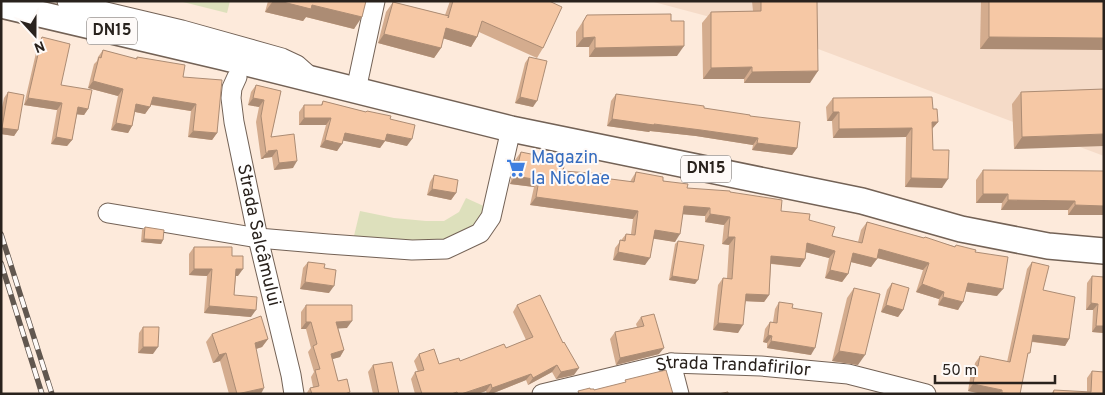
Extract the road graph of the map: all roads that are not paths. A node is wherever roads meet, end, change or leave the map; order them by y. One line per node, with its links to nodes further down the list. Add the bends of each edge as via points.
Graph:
1 (67, 1): 5 (street, via 282,58 297,65)
2 (376, 1): 6 (street)
3 (1, 5): 4 (main road, DN15)
4 (230, 67): 5 (main road, DN15); 9 (street, Strada Salcâmului, via 234,122)
5 (309, 78): 6 (main road, DN15)
6 (356, 90): 7 (main road, DN15)
7 (511, 129): 9 (street, via 491,217 480,233 446,249 412,250); 10 (main road, DN15, via 862,201 961,229 1048,246)
8 (108, 213): 9 (street)
9 (258, 238): 12 (street, Strada Salcâmului)
10 (1104, 251)
11 (672, 364): 13 (street, Strada Trandafirilor); 14 (street); 15 (street, Strada Trandafirilor, via 761,366 848,374)
12 (294, 394)
13 (542, 394)
14 (679, 394)
15 (926, 394)

